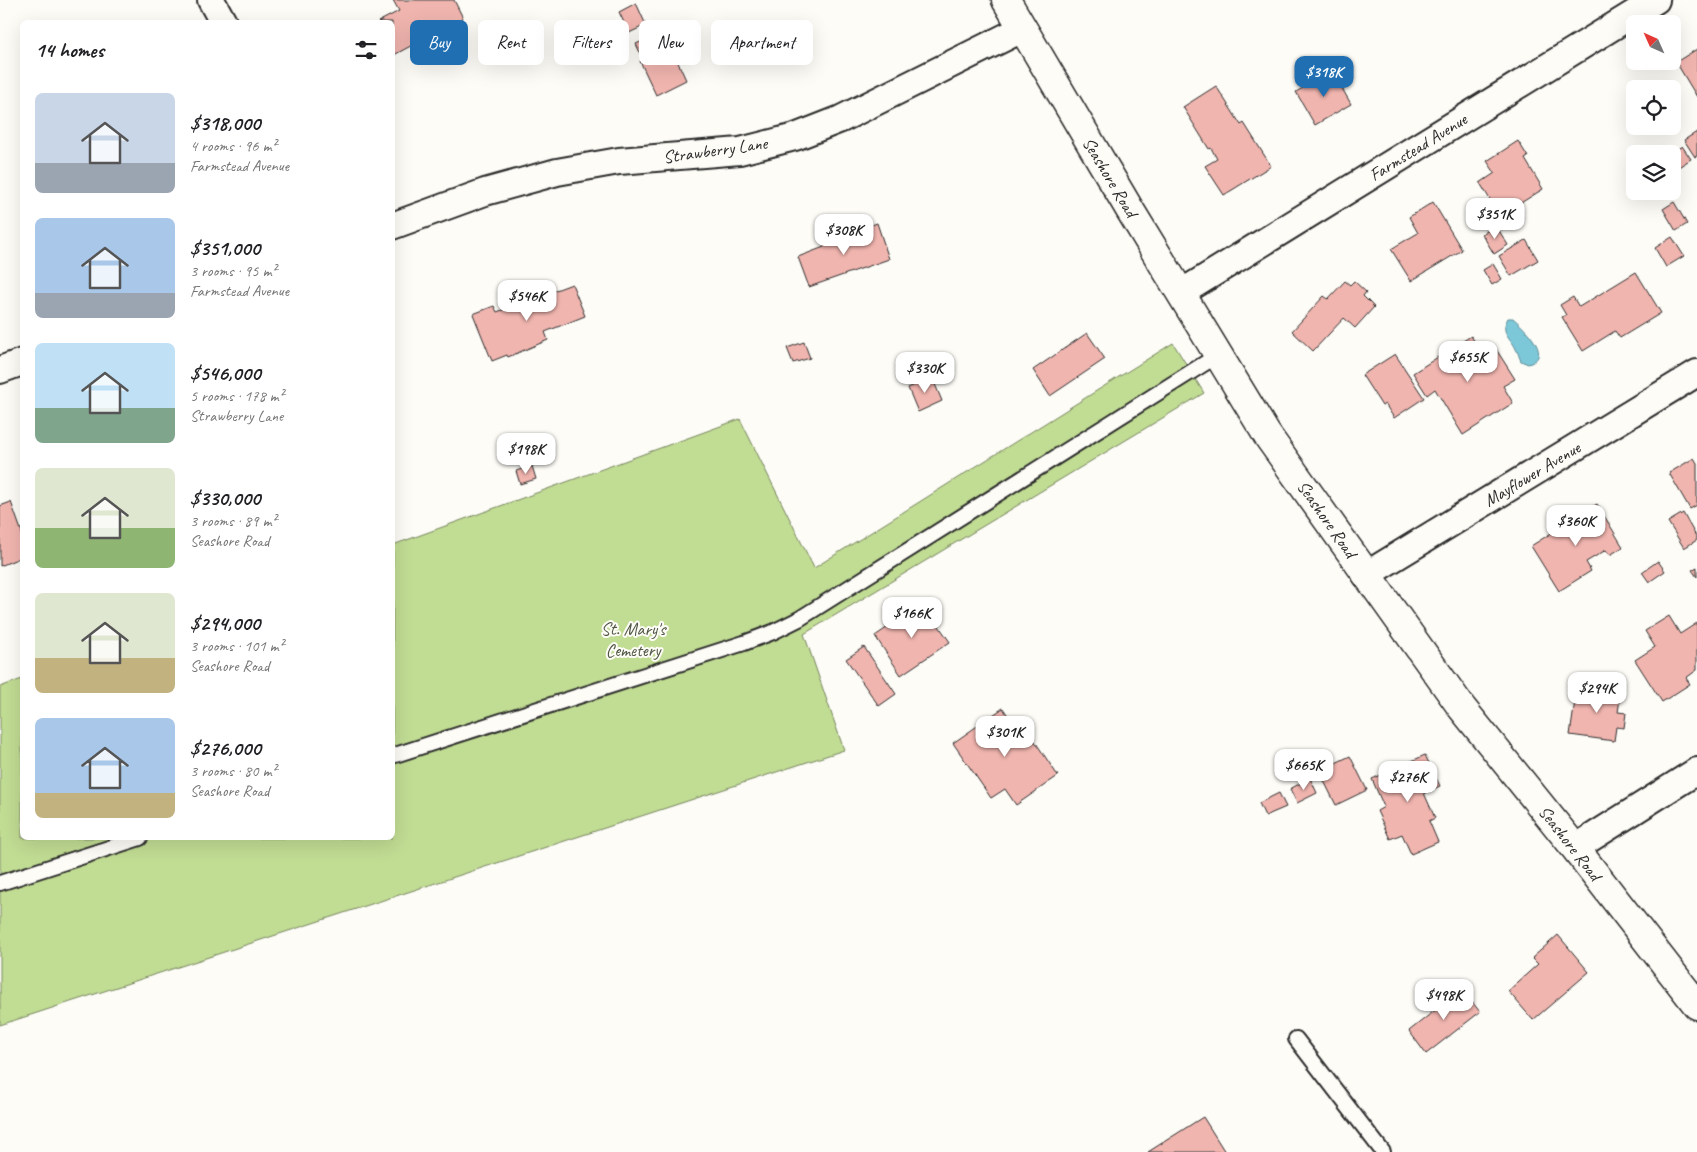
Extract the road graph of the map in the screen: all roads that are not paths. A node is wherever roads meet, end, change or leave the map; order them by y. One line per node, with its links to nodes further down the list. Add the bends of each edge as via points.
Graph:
1 (211, 0): 4 (street)
2 (1006, 0): 5 (main road, Seashore Road)
3 (1656, 0): 7 (street, Farmstead Avenue)
4 (223, 20)
5 (1022, 29): 6 (street, Strawberry Lane, via 840,119 795,137 740,150 619,161 557,172 485,192); 7 (main road, Seashore Road)
6 (395, 225)
7 (1181, 293): 8 (main road, Seashore Road)
8 (1218, 354): 12 (main road, Seashore Road, via 1267,434); 13 (lane, via 774,632)
9 (20, 363): 10 (street)
10 (0, 370)
11 (1697, 373): 12 (street, Mayflower Avenue)
12 (1366, 575): 16 (main road, Seashore Road, via 1462,708)
13 (395, 755)
14 (1697, 771): 16 (street)
15 (134, 840): 17 (lane)
16 (1576, 848): 18 (main road, Seashore Road)
17 (0, 883)
18 (1697, 1005)
19 (1296, 1039): 20 (lane)
20 (1383, 1152)

